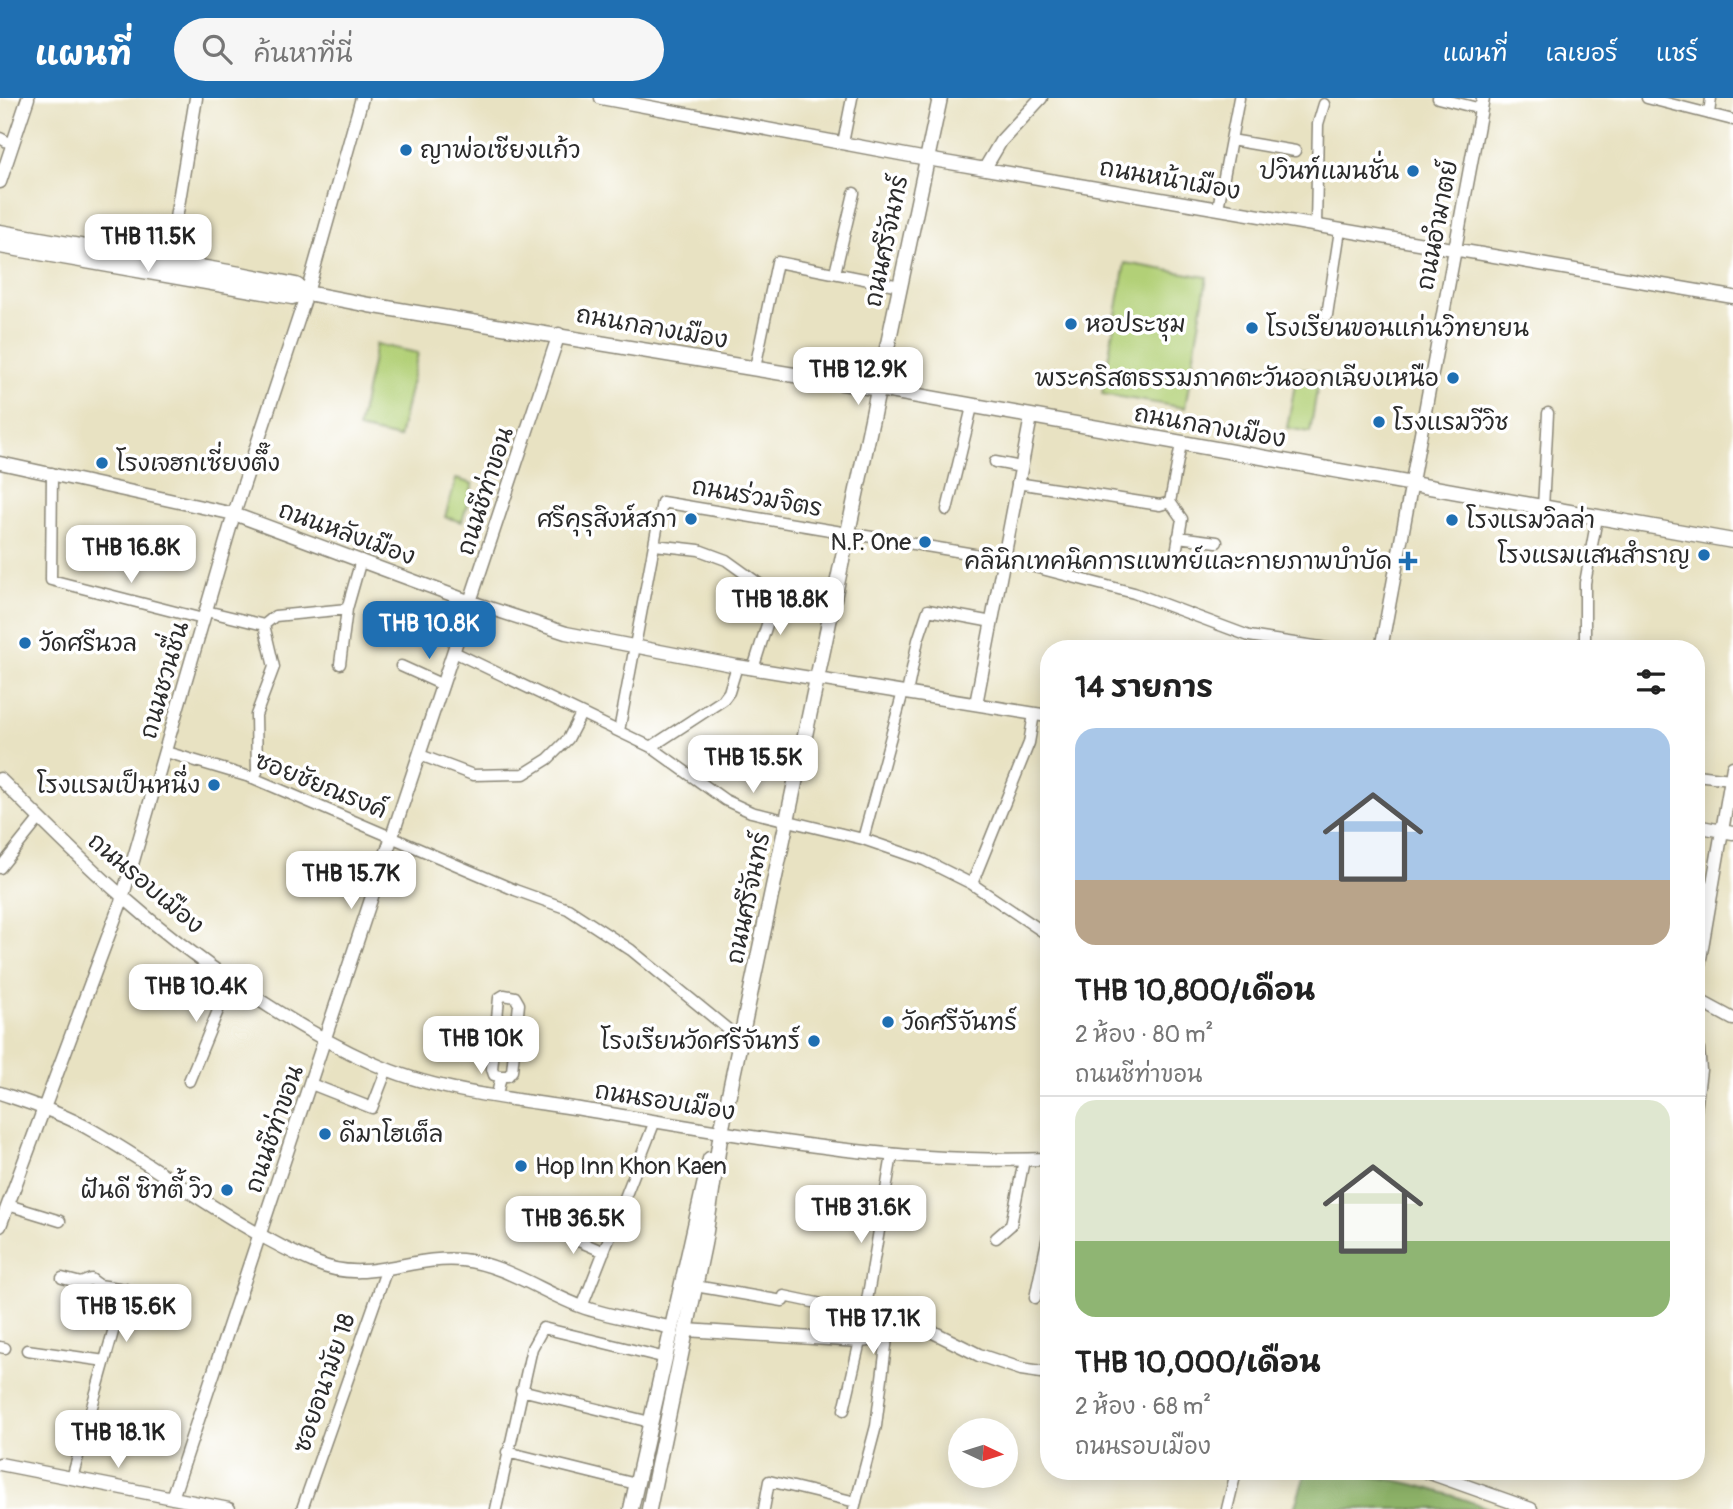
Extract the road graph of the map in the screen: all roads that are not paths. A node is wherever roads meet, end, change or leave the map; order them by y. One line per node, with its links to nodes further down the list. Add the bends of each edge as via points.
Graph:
1 (29, 98): 19 (street)
2 (196, 98): 31 (street)
3 (362, 98): 34 (street, ถนนชวนชื่น)
4 (601, 98): 18 (street, ถนนหน้าเมือง)
5 (852, 98): 18 (street)
6 (940, 98): 21 (main road, ถนนศรีจันทร์)
7 (1041, 98): 22 (street, via 1001,141)
8 (1238, 98): 17 (street)
9 (1438, 98): 12 (street)
10 (1647, 98): 14 (street)
11 (1711, 98): 14 (street)
12 (1482, 103): 30 (street, ถนนอำมาตย์)
13 (1324, 104): 26 (street, via 1318,124)
14 (1709, 114): 15 (street)
15 (1733, 120)
16 (0, 138): 19 (street)
17 (1231, 139): 20 (street); 25 (street)
18 (843, 143): 21 (street, ถนนหน้าเมือง)
19 (13, 145): 23 (street)
20 (1295, 150)
21 (927, 159): 22 (street, ถนนหน้าเมือง); 33 (main road, ถนนศรีจันทร์)
22 (985, 168): 25 (street, ถนนหน้าเมือง)
23 (0, 182)
24 (854, 193): 32 (street)
25 (1218, 208): 26 (street, ถนนหน้าเมือง)
26 (1316, 226): 27 (street, ถนนหน้าเมือง)
27 (1340, 230): 30 (street, ถนนหน้าเมือง); 36 (street)
28 (0, 232): 31 (main road, ถนนกลางเมือง)
29 (0, 246): 31 (main road, ถนนกลางเมือง)
30 (1453, 249): 35 (street, ถนนหน้าเมือง); 49 (street, ถนนอำมาตย์)
31 (167, 268): 34 (main road, ถนนกลางเมือง, via 292,297)
32 (835, 273): 33 (street); 38 (street, via 777,262)
33 (900, 286): 39 (main road, ถนนศรีจันทร์)
34 (307, 293): 37 (main road, ถนนกลางเมือง); 53 (street, ถนนชวนชื่น)
35 (1733, 297)
36 (1327, 315)
37 (559, 334): 38 (main road, ถนนกลางเมือง); 64 (street, ถนนชีท่าขอน)
38 (755, 368): 39 (main road, ถนนกลางเมือง)
39 (879, 389): 40 (main road, ถนนกลางเมือง); 55 (main road, ถนนศรีจันทร์)
40 (972, 407): 42 (main road, ถนนกลางเมือง); 52 (street)
41 (1548, 412): 51 (street)
42 (1031, 417): 43 (main road, ถนนกลางเมือง); 46 (street)
43 (1181, 444): 49 (main road, ถนนกลางเมือง); 50 (street)
44 (995, 462): 46 (street)
45 (0, 463): 47 (street, ถนนหลังเมือง)
46 (1021, 467): 48 (street)
47 (52, 473): 53 (street, ถนนหลังเมือง); 67 (street, via 51,580)
48 (1017, 483): 50 (street, via 1160,505); 61 (street)
49 (1411, 484): 51 (main road, ถนนกลางเมือง); 71 (street, ถนนอำมาตย์)
50 (1170, 502): 56 (street, via 1182,519)
51 (1543, 508): 54 (main road, ถนนกลางเมือง)
52 (947, 510)
53 (234, 514): 62 (street, ถนนหลังเมือง); 67 (street, ถนนชวนชื่น)
54 (1597, 518): 57 (main road, ถนนกลางเมือง); 72 (street, via 1585,583)
55 (850, 534): 59 (street, ถนนร่วมจิตร, via 662,502); 61 (street, ถนนร่วมจิตร); 66 (main road, ถนนศรีจันทร์)
56 (1178, 537): 58 (street); 60 (street)
57 (1733, 541)
58 (1217, 542)
59 (655, 545): 63 (street, via 699,550 726,560); 73 (street)
60 (1175, 553)
61 (1004, 559): 68 (street); 70 (street, ถนนร่วมจิตร, via 1134,593 1250,636)
62 (361, 560): 64 (street, ถนนหลังเมือง); 65 (street)
63 (776, 596): 66 (street); 78 (street)
64 (471, 602): 73 (street, ถนนหลังเมือง, via 566,633); 74 (street, ถนนชีท่าขอน)
65 (347, 609): 69 (street, via 275,616); 75 (street)
66 (833, 611): 79 (main road, ถนนศรีจันทร์)
67 (205, 615): 69 (street); 88 (street, ถนนชวนชื่น)
68 (992, 622): 81 (street, via 928,610); 82 (street)
69 (264, 625): 92 (street, via 274,667 256,715 257,772)
70 (1276, 640)
71 (1383, 640)
72 (1585, 640)
73 (635, 647): 77 (street, ถนนหลังเมือง); 86 (street)
74 (454, 652): 80 (street, ถนนชีท่าขอน); 83 (street)
75 (340, 664)
76 (401, 666): 80 (street)
77 (737, 666): 78 (street, ถนนหลังเมือง); 87 (street, via 723,700)
78 (753, 669): 79 (street, ถนนหลังเมือง)
79 (819, 677): 81 (street, ถนนหลังเมือง); 95 (main road, ถนนศรีจันทร์)
80 (443, 685): 89 (street, ถนนชีท่าขอน)
81 (905, 693): 82 (street, ถนนหลังเมือง); 99 (street)
82 (976, 704): 84 (street, ถนนหลังเมือง)
83 (581, 714): 86 (street); 89 (street, via 568,739 524,774 473,775)
84 (1034, 714): 85 (street, ถนนหลังเมือง); 101 (street, via 1029,743)
85 (1040, 715)
86 (619, 731): 87 (street)
87 (651, 747): 95 (street, via 725,800 751,812)
88 (166, 752): 92 (street, ซอยชัยณรงค์); 102 (street, ถนนชวนชื่น)
89 (420, 755): 98 (street, ถนนชีท่าขอน)
90 (1733, 771): 91 (street); 97 (street)
91 (1705, 774)
92 (253, 778): 98 (street, ซอยชัยณรงค์)
93 (0, 779): 94 (street, ถนนรอบเมือง)
94 (40, 818): 100 (street); 102 (street, ถนนรอบเมือง)
95 (788, 820): 99 (street); 109 (main road, ถนนศรีจันทร์)
96 (1705, 828): 97 (street)
97 (1727, 832): 104 (street)
98 (394, 837): 108 (street, ถนนชีท่าขอน); 109 (street, ซอยชัยณรงค์, via 568,909 631,950)
99 (863, 839): 101 (street, via 924,860)
100 (0, 868)
101 (972, 884): 103 (street)
102 (122, 897): 105 (street, ถนนรอบเมือง); 116 (street, ถนนชวนชื่น)
103 (1040, 930)
104 (1705, 938)
105 (231, 979): 108 (street, ถนนรอบเมือง); 112 (street)
106 (1705, 1004): 107 (street)
107 (1733, 1019)
108 (326, 1040): 110 (street, ถนนรอบเมือง); 113 (street, ถนนชีท่าขอน)
109 (741, 1040): 118 (main road, ถนนศรีจันทร์)
110 (387, 1069): 113 (street, via 372,1108); 115 (street, ถนนรอบเมือง)
111 (501, 1076): 111 (street, via 494,1075 492,1069 499,998 509,995 519,1004 512,1071); 115 (street)
112 (189, 1082)
113 (311, 1084): 126 (street, ถนนชีท่าขอน)
114 (0, 1093): 116 (street)
115 (498, 1096): 117 (street, ถนนรอบเมือง)
116 (43, 1107): 122 (street, ถนนชวนชื่น); 126 (street, via 91,1130)
117 (655, 1121): 118 (street, ถนนรอบเมือง); 128 (street)
118 (721, 1132): 119 (street, ถนนรอบเมือง); 132 (main road, ถนนศรีจันทร์); 136 (main road, ถนนศรีจันทร์, via 711,1155)
119 (892, 1155): 121 (street, ถนนรอบเมือง); 135 (street)
120 (1040, 1159): 121 (street, ถนนรอบเมือง)
121 (1024, 1160): 127 (street, via 1011,1225)
122 (4, 1209): 123 (street); 124 (street, ถนนชวนชื่น)
123 (60, 1221)
124 (0, 1226)
125 (555, 1231): 128 (street)
126 (260, 1235): 129 (street, via 318,1264 351,1273); 154 (street, ถนนชีท่าขอน)
127 (996, 1238)
128 (604, 1252): 134 (street)
129 (386, 1271): 134 (street, via 433,1260 464,1260 512,1275); 157 (street, ซอยอนามัย 18)
130 (1040, 1274): 133 (street)
131 (62, 1278): 141 (street, via 81,1283 91,1279 125,1289)
132 (695, 1286): 135 (street, via 783,1301 784,1296); 136 (main road, ถนนศรีจันทร์)
133 (1035, 1298)
134 (582, 1307): 136 (street)
135 (865, 1313): 138 (street)
136 (680, 1329): 138 (street); 140 (main road, ถนนศรีจันทร์); 145 (main road, ถนนศรีจันทร์)
137 (887, 1338): 138 (street); 142 (street, via 898,1327 917,1324 979,1355); 155 (street, via 876,1426)
138 (860, 1341): 146 (street)
139 (27, 1350): 141 (street)
140 (666, 1359): 143 (street, via 543,1328 532,1348); 144 (main road, ถนนศรีจันทร์)
141 (105, 1361): 150 (street)
142 (1040, 1372)
143 (522, 1390): 147 (street); 148 (street)
144 (655, 1406): 145 (main road); 147 (main road, ถนนศรีจันทร์)
145 (670, 1409): 160 (main road, ถนนศรีจันทร์)
146 (844, 1410)
147 (650, 1422): 153 (main road, ถนนศรีจันทร์)
148 (507, 1452): 153 (street); 158 (street)
149 (0, 1464): 150 (street)
150 (72, 1478): 154 (street)
151 (1234, 1480): 162 (street)
152 (1449, 1480): 163 (street)
153 (636, 1484): 159 (main road, ถนนศรีจันทร์)
154 (172, 1498): 156 (street)
155 (855, 1506): 161 (street, via 769,1482)
156 (229, 1509)
157 (302, 1509)
158 (496, 1509)
159 (631, 1509)
160 (649, 1509)
161 (764, 1509)
162 (1227, 1509)
163 (1531, 1509)

